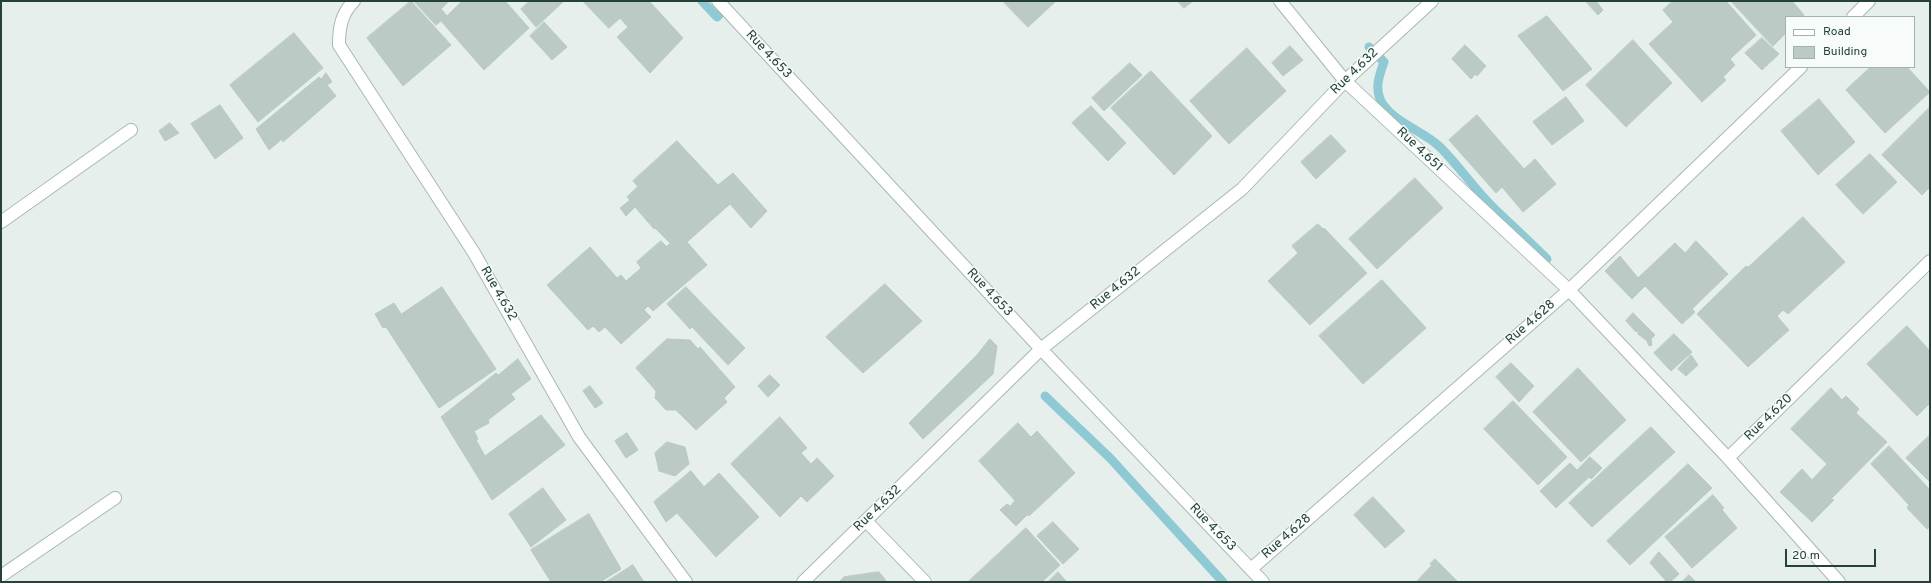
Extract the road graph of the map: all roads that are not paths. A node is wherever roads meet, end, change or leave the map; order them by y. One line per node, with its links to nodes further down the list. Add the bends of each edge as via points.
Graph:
1 (354, 1): 19 (street, Rue 4.632, via 339,26 339,45 474,253 578,437)
2 (718, 1): 13 (street, Rue 4.653)
3 (1280, 1): 8 (street, Rue 4.651)
4 (1432, 1): 8 (street, Rue 4.632)
5 (1870, 1): 6 (street)
6 (1854, 16)
7 (1800, 68): 12 (street, Rue 4.628)
8 (1345, 80): 12 (street, Rue 4.651); 13 (street, Rue 4.632, via 1242,188)
9 (131, 130): 10 (street)
10 (1, 222)
11 (1930, 261): 14 (street, Rue 4.620)
12 (1569, 290): 14 (street, Rue 4.651); 17 (street, Rue 4.628)
13 (1041, 349): 16 (street, Rue 4.632); 17 (street, Rue 4.653)
14 (1728, 458): 23 (street)
15 (115, 498): 18 (street)
16 (866, 521): 20 (street, Rue 4.632); 21 (street)
17 (1251, 569): 22 (street, Rue 4.653)
18 (1, 576)
19 (686, 582)
20 (803, 582)
21 (925, 582)
22 (1263, 582)
23 (1840, 582)

